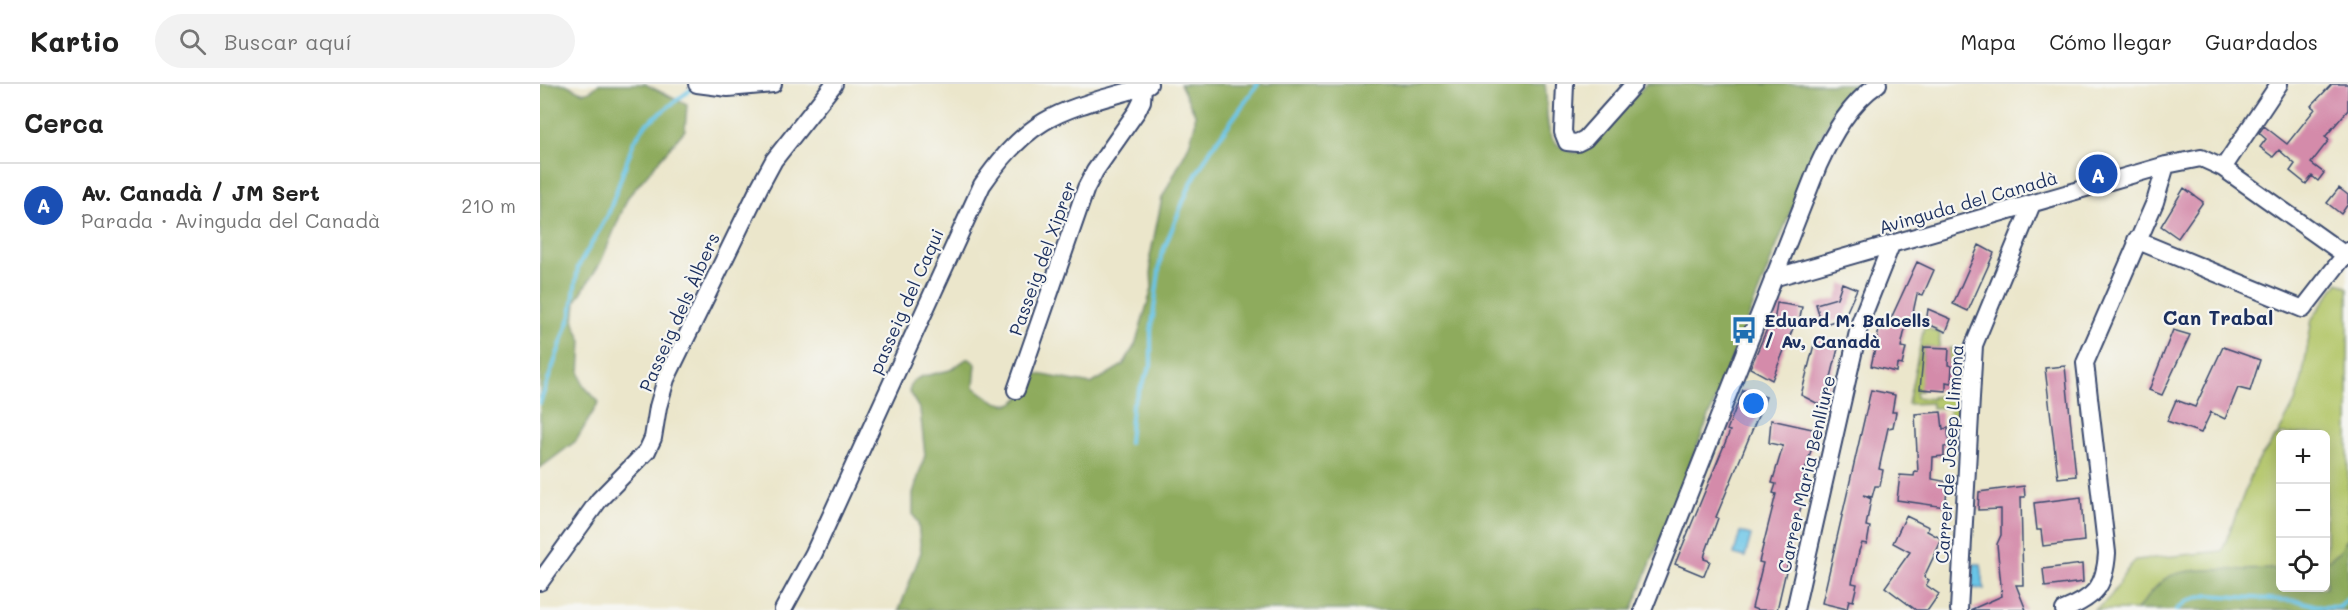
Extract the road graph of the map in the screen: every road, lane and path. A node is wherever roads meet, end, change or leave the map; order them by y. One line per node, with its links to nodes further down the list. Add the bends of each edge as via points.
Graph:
1 (773, 84): 8 (street, via 728,88)
2 (834, 84): 18 (street, Passeig dels Àlbers, via 774,160 755,196 666,379 647,451 598,500)
3 (1565, 84): 4 (street, via 1563,132 1570,142 1581,142)
4 (1634, 84)
5 (1878, 84): 16 (street, via 1849,112 1830,140)
6 (2273, 84): 10 (street)
7 (2279, 84): 10 (street)
8 (700, 85)
9 (1146, 85): 17 (street, Passeig del Xiprer, via 1137,111 1086,188); 19 (street, passeig del Caqui, via 1051,116 1018,140 986,179 814,553)
10 (2216, 164): 11 (street, Avinguda del Canadà, via 2194,158); 15 (street)
11 (2166, 165): 12 (street, Avinguda del Canadà); 13 (street, via 2155,202)
12 (2032, 204): 14 (street, Avinguda del Canadà); 22 (street, Carrer de Josep Llimona, via 1974,345)
13 (2136, 240): 15 (street, via 2302,309); 23 (street, via 2085,363 2106,569 2099,588 2086,601)
14 (1892, 245): 16 (street, Avinguda del Canadà); 21 (street, Carrer Maria Benlliure, via 1860,323)
15 (2347, 255)
16 (1773, 278): 20 (street)
17 (1016, 390)
18 (540, 582)
19 (783, 610)
20 (1643, 610)
21 (1795, 610)
22 (1959, 610)
23 (2064, 610)

